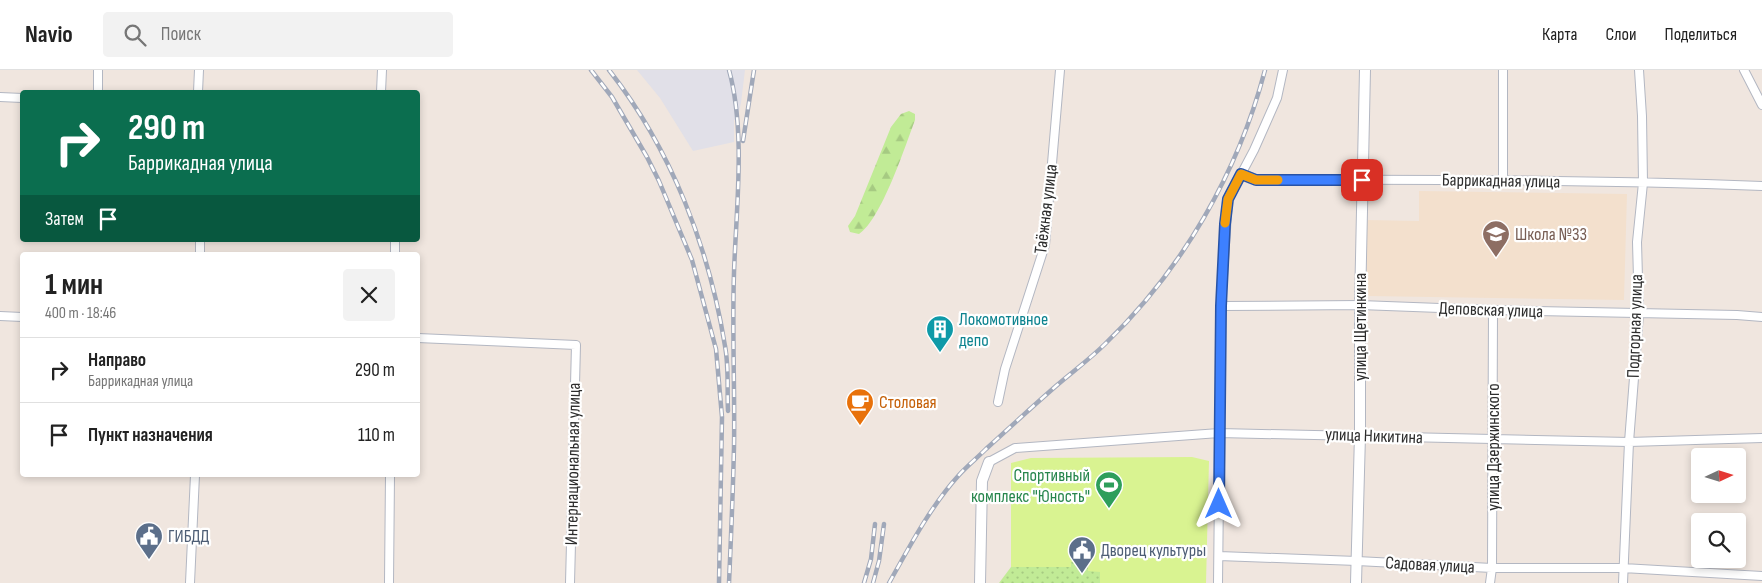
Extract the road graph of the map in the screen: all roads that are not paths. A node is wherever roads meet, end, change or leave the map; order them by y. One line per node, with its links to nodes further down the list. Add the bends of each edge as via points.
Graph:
1 (98, 70): 10 (street)
2 (199, 70): 11 (street)
3 (382, 70): 12 (street)
4 (1060, 70): 29 (street, Таёжная улица, via 1045,245 1005,369)
5 (1283, 70): 16 (street, via 1277,98)
6 (1365, 70): 17 (street, улица Щетинкина)
7 (1503, 70): 18 (street)
8 (1639, 70): 19 (street, Подгорная улица)
9 (1744, 70): 15 (street)
10 (98, 90)
11 (198, 90)
12 (381, 90)
13 (0, 97): 14 (street)
14 (20, 98)
15 (1762, 105)
16 (1241, 174): 17 (street, Баррикадная улица, via 1256,180); 22 (street, via 1228,199)
17 (1362, 180): 18 (street, Баррикадная улица); 21 (street, улица Щетинкина)
18 (1503, 182): 19 (street, Баррикадная улица)
19 (1642, 183): 20 (street, Баррикадная улица); 24 (street, Подгорная улица, via 1637,242)
20 (1762, 186)
21 (1360, 305): 22 (street, Деповская улица); 23 (street, Деповская улица); 31 (street, улица Щетинкина)
22 (1221, 306): 30 (street)
23 (1493, 310): 24 (street, Деповская улица); 33 (street, улица Дзержинского)
24 (1639, 314): 26 (street, Деповская улица); 34 (street, Подгорная улица)
25 (0, 316): 27 (street)
26 (1762, 317)
27 (20, 318)
28 (420, 338): 45 (street, Интернациональная улица, via 576,345)
29 (998, 402)
30 (1219, 433): 31 (street, улица Никитина); 35 (street, улица Никитина, via 1015,448); 38 (street)
31 (1360, 435): 33 (street, улица Никитина); 39 (street, улица Щетинкина)
32 (1762, 438): 34 (street, улица Никитина)
33 (1494, 440): 34 (street, улица Никитина); 40 (street, улица Дзержинского)
34 (1629, 442): 41 (street, Подгорная улица)
35 (989, 462): 46 (street, via 982,481)
36 (194, 477): 43 (street)
37 (390, 477): 44 (street)
38 (1219, 556): 39 (street, Садовая улица); 47 (street)
39 (1357, 560): 40 (street, Садовая улица); 48 (street, улица Щетинкина)
40 (1492, 568): 41 (street, Садовая улица); 49 (street, улица Дзержинского)
41 (1623, 568): 42 (street, Садовая улица); 50 (street, Подгорная улица)
42 (1762, 576)
43 (190, 583)
44 (389, 583)
45 (570, 583)
46 (980, 583)
47 (1218, 583)
48 (1356, 583)
49 (1490, 583)
50 (1623, 583)

